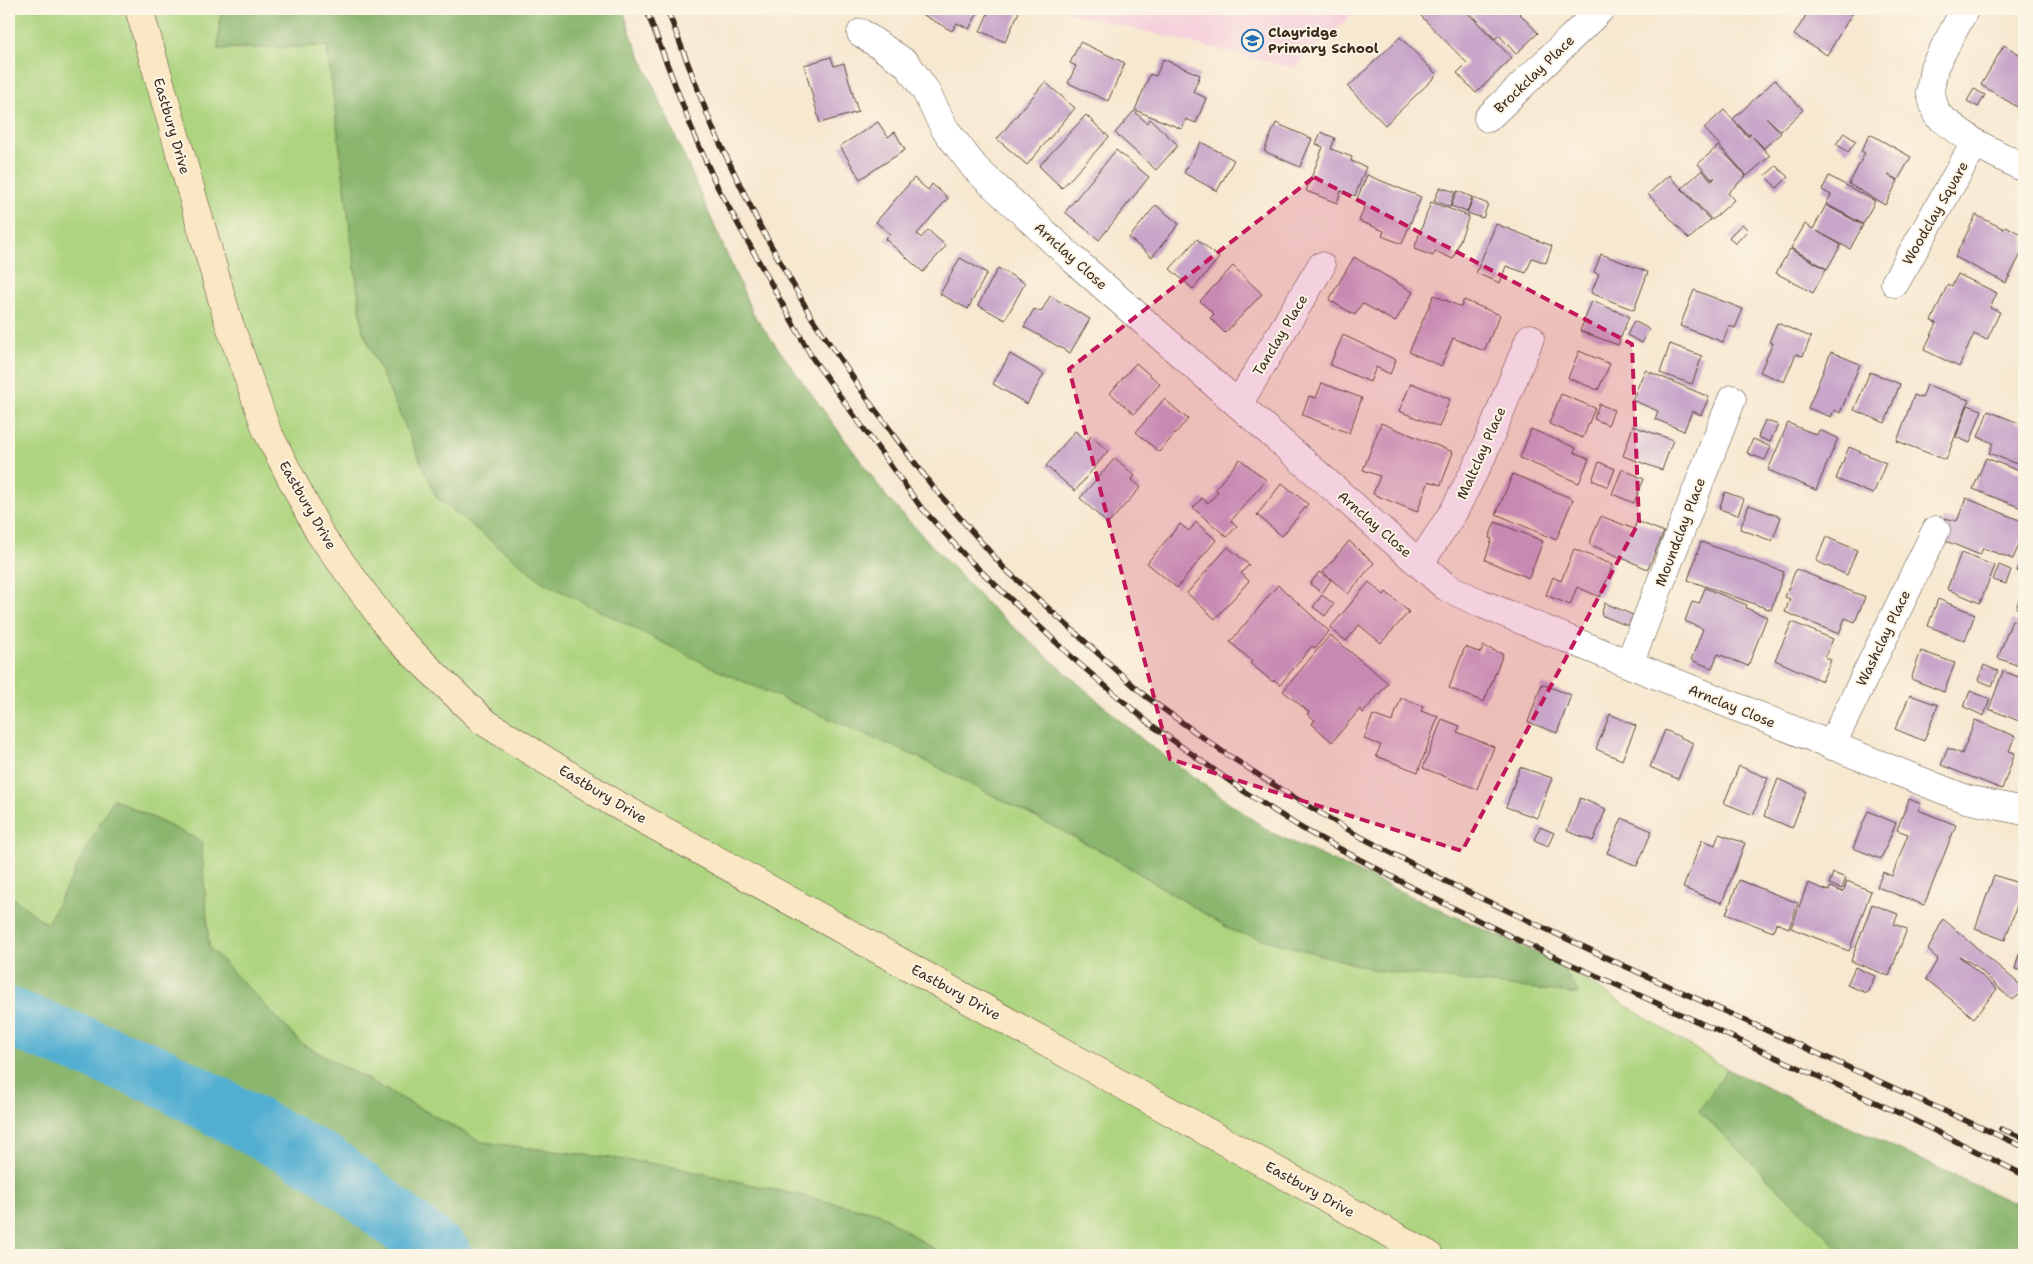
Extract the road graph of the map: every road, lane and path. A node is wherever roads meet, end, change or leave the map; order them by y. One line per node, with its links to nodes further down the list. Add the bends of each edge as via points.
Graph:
1 (138, 9): 18 (street, Eastbury Drive, via 228,320 266,431 320,534 396,637 484,721 612,802)
2 (1601, 9): 5 (street, Brockclay Place)
3 (1965, 9): 6 (street, via 1934,67 1930,91 1937,115)
4 (861, 32): 12 (street, Arnclay Close, via 907,64 945,129 975,168 1074,260)
5 (1488, 118)
6 (1975, 143): 7 (street); 9 (street, Woodclay Square)
7 (2024, 166)
8 (1321, 266): 12 (street, Tanclay Place)
9 (1895, 283)
10 (1530, 338): 14 (street, Maltclay Place, via 1482,456 1454,511)
11 (1732, 399): 15 (street, Moundclay Place)
12 (1239, 403): 14 (street, Arnclay Close)
13 (1936, 530): 16 (street, Washclay Place)
14 (1420, 563): 15 (street, Arnclay Close, via 1446,586 1480,603)
15 (1629, 664): 16 (street, Arnclay Close)
16 (1831, 746): 17 (street, Arnclay Close, via 1966,799)
17 (2024, 811)
18 (1430, 1255)

